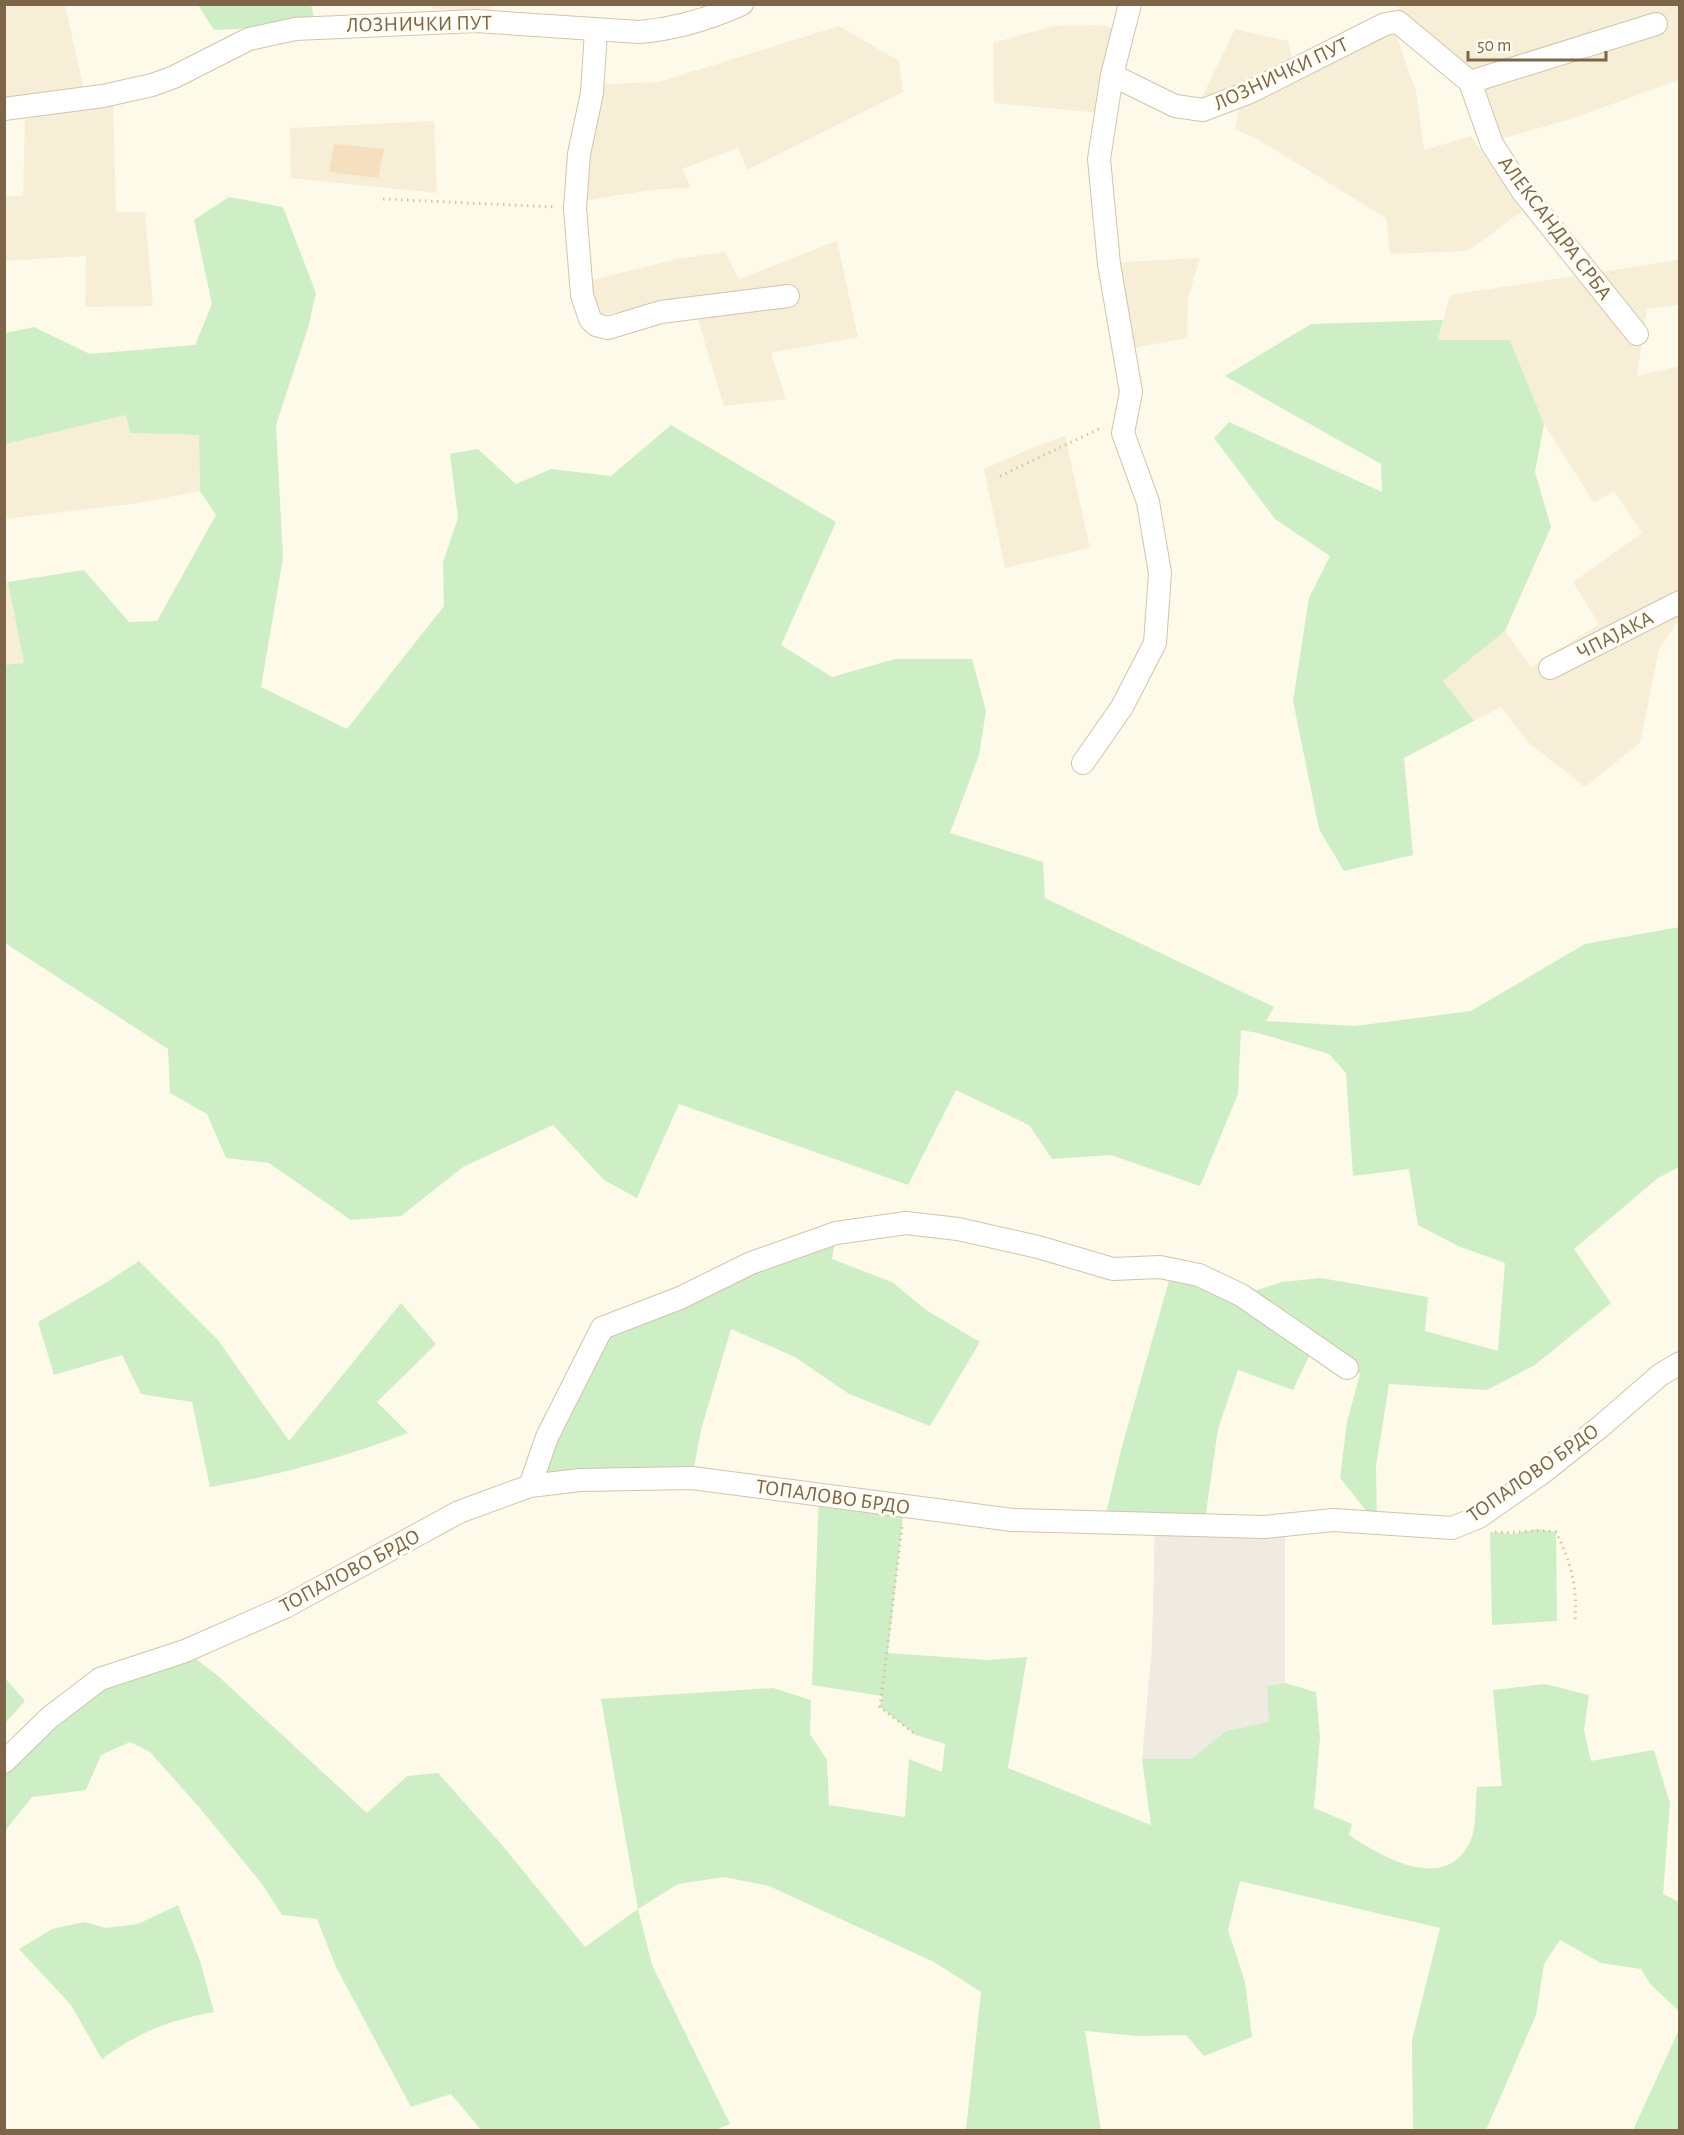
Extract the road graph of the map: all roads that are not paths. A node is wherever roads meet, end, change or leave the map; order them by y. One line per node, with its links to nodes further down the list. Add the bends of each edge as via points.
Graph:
1 (742, 4): 6 (street, ЛОЗНИЧКИ ПУТ, via 701,21 660,30)
2 (1131, 4): 7 (street)
3 (434, 13): 6 (street, ЛОЗНИЧКИ ПУТ, via 476,21); 9 (street, ЛОЗНИЧКИ ПУТ, via 274,32 249,39 152,85 103,96)
4 (1403, 13): 7 (street, ЛОЗНИЧКИ ПУТ, via 1250,92 1203,110 1175,106); 8 (street)
5 (1656, 24): 8 (street)
6 (596, 31): 10 (street, via 592,93 579,154 575,208 582,295 590,319 608,328 661,312)
7 (1112, 75): 14 (street, via 1099,159 1109,264 1131,392 1123,433 1148,502 1160,573 1155,643 1122,707)
8 (1470, 82): 11 (street, АЛЕКСАНДРА СРБА, via 1492,144 1524,192)
9 (4, 109)
10 (788, 296)
11 (1637, 334)
12 (1680, 602): 13 (street, ЧПАЈАКА)
13 (1550, 668)
14 (1083, 763)
15 (1680, 1363): 17 (street, ТОПАЛОВО БРДО, via 1660,1375 1542,1473 1479,1517 1452,1528 1334,1520 1264,1527 1012,1520 692,1478 580,1480)
16 (1347, 1368): 17 (street, via 1241,1295 1200,1275 1160,1267 1113,1269 958,1229 906,1224 836,1233 751,1263 680,1298 602,1328 546,1437)
17 (530, 1486): 18 (street, ТОПАЛОВО БРДО, via 459,1512 285,1607 185,1651 100,1680 49,1718)
18 (4, 1762)

